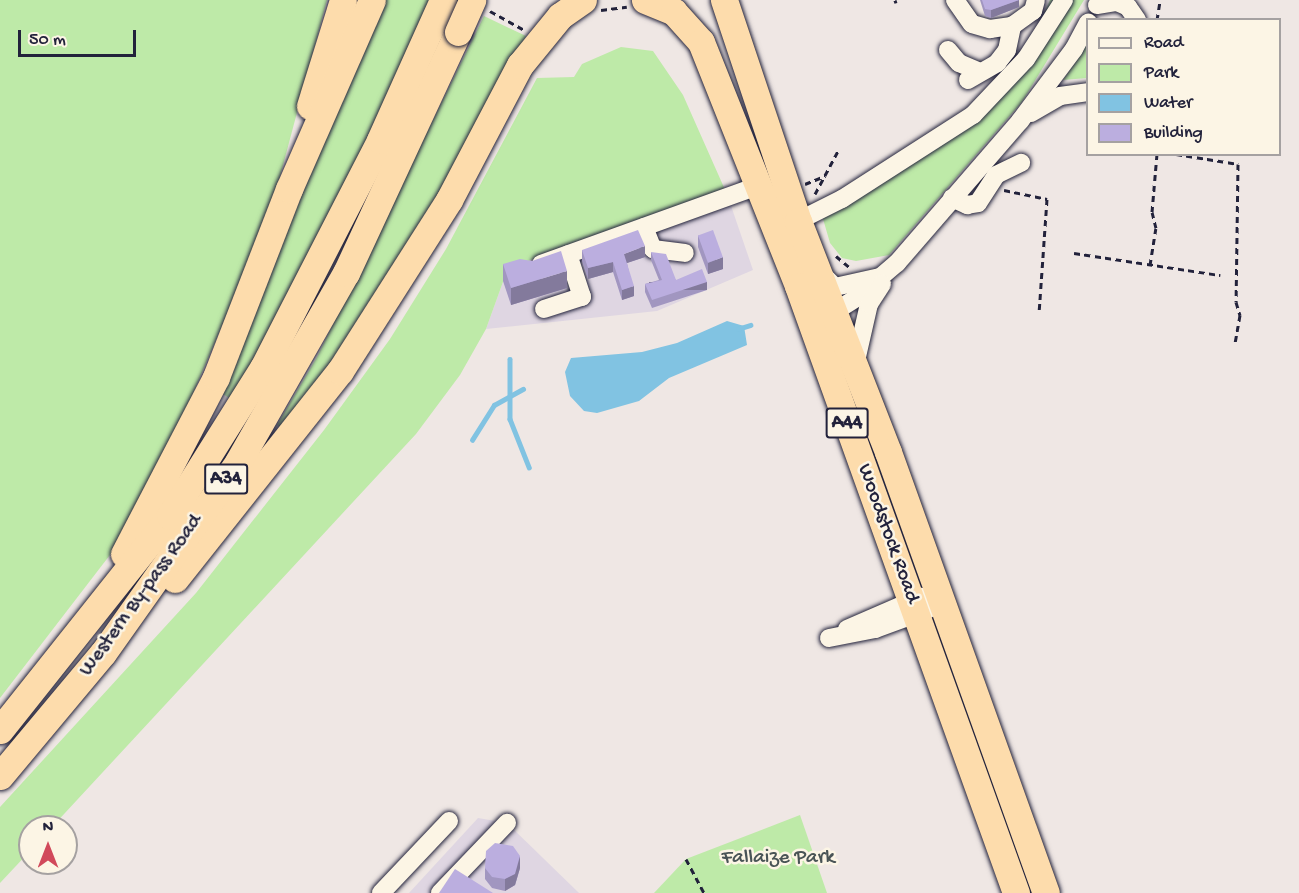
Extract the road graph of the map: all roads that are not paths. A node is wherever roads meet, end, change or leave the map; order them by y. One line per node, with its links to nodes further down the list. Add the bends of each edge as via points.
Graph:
1 (343, 0): 20 (highway)
2 (372, 0): 20 (highway)
3 (724, 0): 22 (highway, Woodstock Road / A44)
4 (956, 0): 13 (street, via 972,24 990,29)
5 (1036, 0): 13 (street, via 1033,11)
6 (1064, 0): 22 (street, via 1026,59 973,115 851,194)
7 (476, 3): 38 (highway, Western By-pass Road / A34, bridge, via 458,32 346,273 238,462)
8 (640, 4): 19 (highway, Woodstock Road / A44, via 674,12 701,42)
9 (440, 6): 37 (highway, Western By-pass Road / A34, via 380,140 263,368 170,516)
10 (588, 6): 38 (highway, via 560,16 520,65 449,200 333,380 182,572)
11 (1093, 12): 12 (street, via 1117,2 1128,7)
12 (1136, 18)
13 (1012, 26): 15 (street, via 1007,50 996,63 973,75)
14 (1086, 26): 17 (street, via 1074,49)
15 (948, 50)
16 (1086, 92): 17 (street, via 1060,96)
17 (1020, 122): 21 (street)
18 (1021, 163): 21 (street, via 972,205)
19 (758, 186): 23 (street); 28 (highway, Woodstock Road / A44)
20 (289, 189): 37 (highway, via 211,388)
21 (952, 198): 26 (street)
22 (803, 212): 28 (highway, Woodstock Road / A44)
23 (644, 227): 24 (street, via 653,249); 25 (street)
24 (685, 253)
25 (568, 254): 27 (street); 30 (street, via 582,297)
26 (897, 263): 29 (street); 32 (street, via 868,304 856,346)
27 (528, 268)
28 (807, 277): 29 (street, via 836,286); 31 (highway, Woodstock Road / A44); 34 (street, via 805,330 864,491)
29 (881, 277): 31 (street)
30 (544, 309)
31 (822, 319): 32 (highway, A44); 34 (highway, Woodstock Road / A44)
32 (855, 368): 33 (highway, A44)
33 (880, 433): 35 (highway, Woodstock Road / A44); 39 (street, via 903,467 952,605)
34 (883, 522): 36 (highway, Woodstock Road / A44)
35 (940, 598): 36 (street); 39 (highway, Woodstock Road / A44)
36 (913, 608): 41 (highway, Woodstock Road / A44)
37 (82, 631): 40 (highway, Western By-pass Road / A34)
38 (103, 653): 42 (highway, Western By-pass Road / A34)
39 (979, 706): 49 (highway, Woodstock Road / A44)
40 (0, 730)
41 (971, 773): 47 (street, via 982,830); 48 (highway, Woodstock Road / A44)
42 (0, 776)
43 (448, 820): 45 (street)
44 (507, 823): 46 (street)
45 (381, 893)
46 (440, 893)
47 (1006, 893)
48 (1016, 893)
49 (1046, 893)

